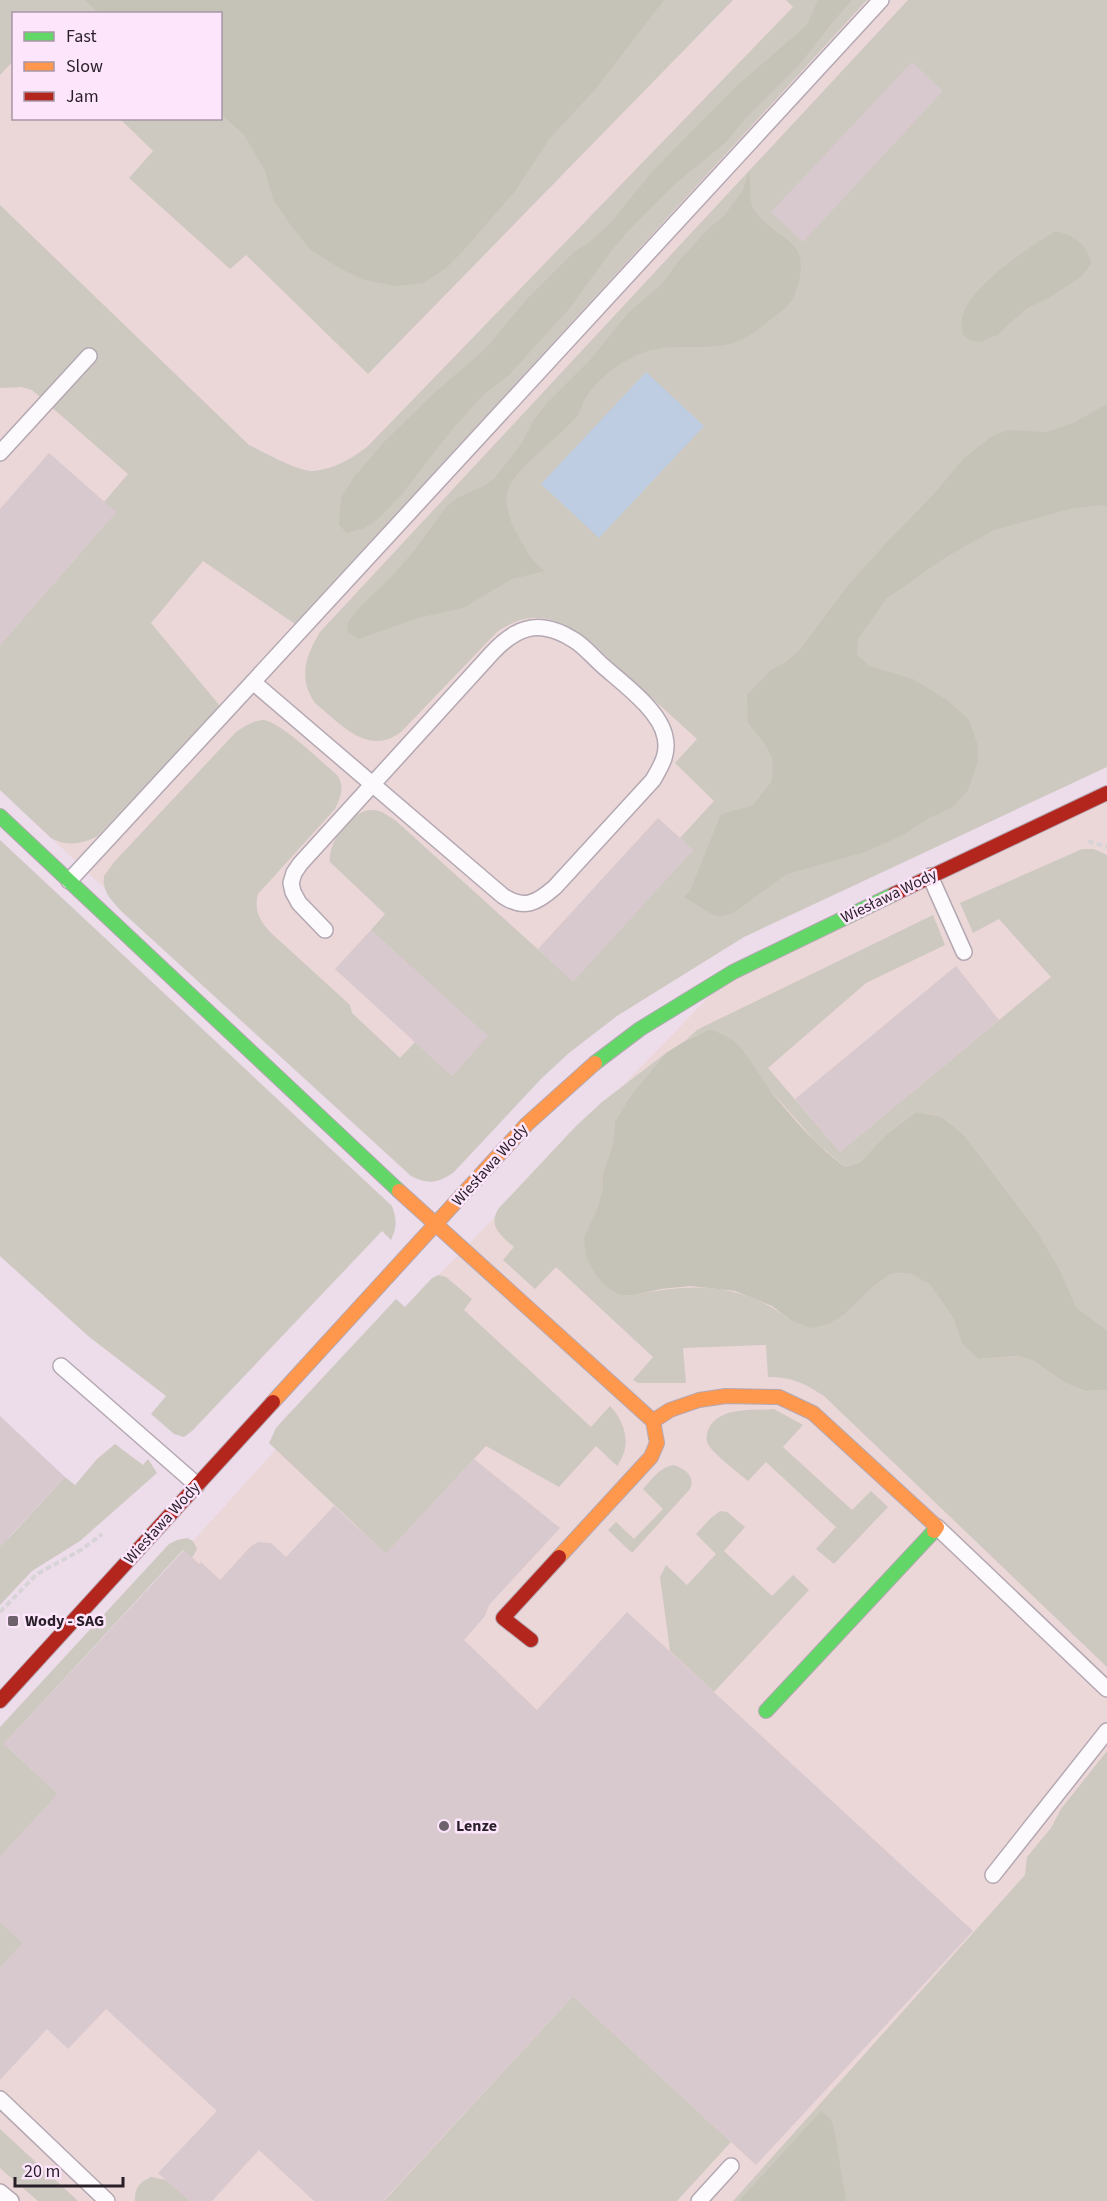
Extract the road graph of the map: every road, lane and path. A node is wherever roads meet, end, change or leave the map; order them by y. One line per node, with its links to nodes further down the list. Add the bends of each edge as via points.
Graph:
1 (881, 0): 4 (lane)
2 (89, 356): 3 (lane)
3 (0, 453)
4 (253, 682): 5 (lane); 11 (lane)
5 (373, 784): 5 (lane, via 503,896 522,904 545,896 555,887 645,791 666,756 665,735 645,705 574,640 543,628 531,628 504,641); 12 (lane, via 294,873 293,892)
6 (1107, 793): 10 (street, Wiesława Wody)
7 (0, 816): 11 (street)
8 (1080, 840): 9 (path)
9 (1107, 847)
10 (930, 876): 13 (lane); 14 (street, Wiesława Wody, via 733,972 640,1029 583,1072 527,1124)
11 (69, 881): 14 (street)
12 (325, 930)
13 (964, 952)
14 (436, 1225): 16 (street); 17 (street, Wiesława Wody)
15 (61, 1366): 17 (lane)
16 (652, 1421): 18 (street, via 699,1400 779,1397 813,1413); 21 (street, via 657,1443 651,1457 503,1618)
17 (197, 1485): 23 (street, Wiesława Wody)
18 (937, 1527): 22 (lane); 24 (street)
19 (104, 1533): 20 (path, via 37,1574)
20 (0, 1612)
21 (531, 1641)
22 (1107, 1689)
23 (0, 1701)
24 (766, 1711)
25 (1107, 1731): 26 (lane)
26 (993, 1875)
27 (0, 2099): 31 (lane)
28 (731, 2166): 32 (lane)
29 (0, 2192): 30 (lane)
30 (11, 2201)
31 (107, 2201)
32 (699, 2201)

